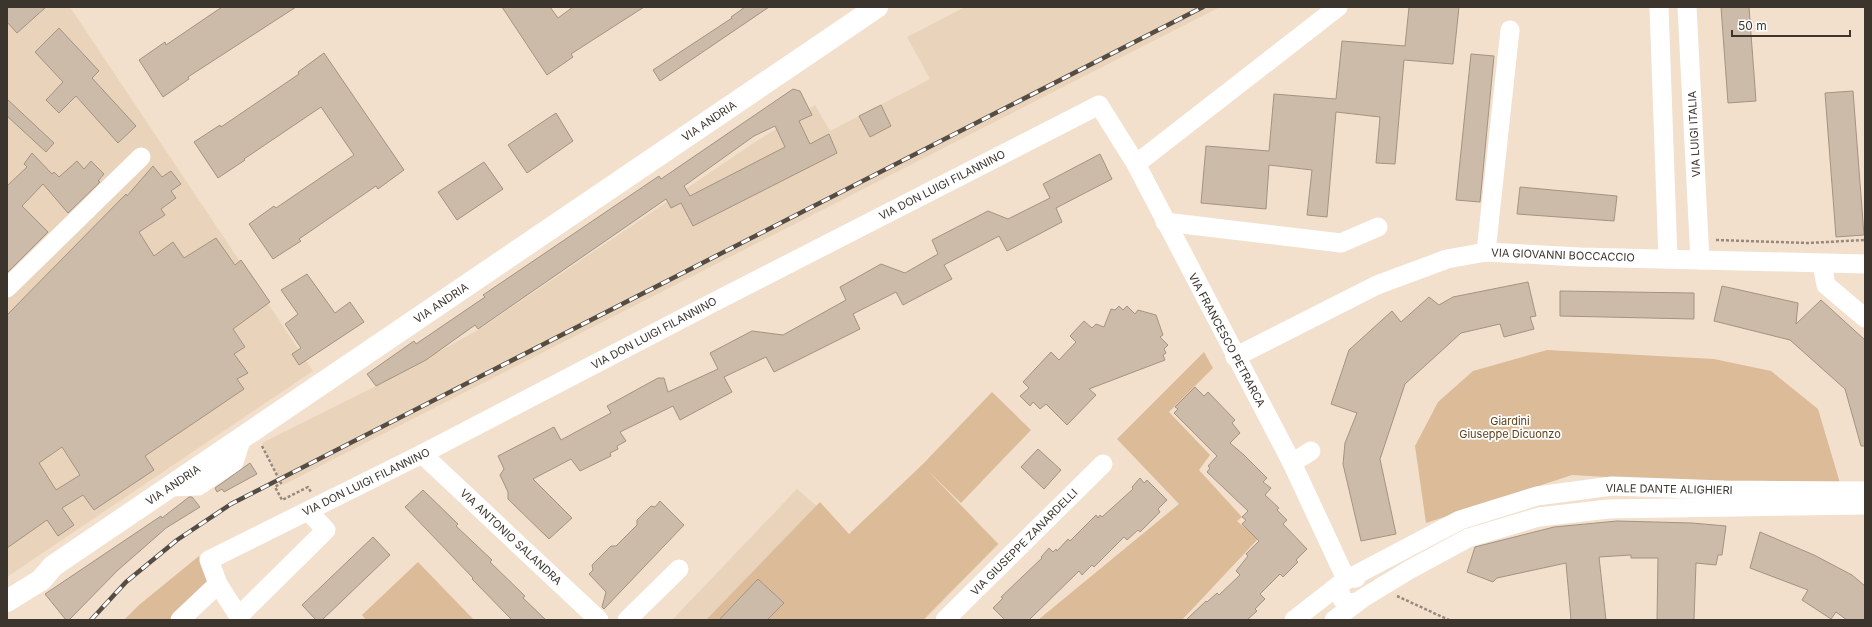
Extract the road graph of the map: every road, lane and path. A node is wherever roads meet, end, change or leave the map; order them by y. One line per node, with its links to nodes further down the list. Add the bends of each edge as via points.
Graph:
1 (877, 7): 21 (main road, VIA ANDRIA)
2 (1338, 7): 8 (street)
3 (1659, 7): 14 (street)
4 (1687, 7): 15 (street, VIA LUIGI ITALIA)
5 (1510, 30): 13 (street)
6 (1099, 105): 8 (street, VIA FRANCESCO PETRARCA); 23 (street, VIA DON LUIGI FILANNINO)
7 (141, 157): 18 (street)
8 (1136, 164): 9 (street, VIA FRANCESCO PETRARCA)
9 (1165, 222): 10 (street, via 1341,243); 20 (street, VIA FRANCESCO PETRARCA)
10 (1378, 227)
11 (1713, 234): 12 (path, via 1714,240 1808,243)
12 (1865, 240)
13 (1486, 252): 14 (street, VIA GIOVANNI BOCCACCIO); 20 (street, VIA GIOVANNI BOCCACCIO, via 1447,259 1377,285 1323,319)
14 (1668, 259): 15 (street, VIA GIOVANNI BOCCACCIO)
15 (1700, 260): 16 (street, VIA GIOVANNI BOCCACCIO)
16 (1822, 264): 17 (street, VIA GIOVANNI BOCCACCIO); 19 (street, via 1826,285)
17 (1865, 264)
18 (7, 288)
19 (1865, 318)
20 (1235, 357): 24 (street, VIA FRANCESCO PETRARCA)
21 (251, 439): 27 (path, via 281,483 275,487 282,500 308,487); 35 (main road, VIA ANDRIA, via 169,487 53,566 39,582)
22 (1311, 452): 24 (street)
23 (422, 454): 29 (street, VIA DON LUIGI FILANNINO); 38 (street, VIA ANTONIO SALANDRA)
24 (1292, 463): 31 (street, VIA FRANCESCO PETRARCA)
25 (1103, 464): 40 (street, VIA GIUSEPPE ZANARDELLI)
26 (1865, 491): 31 (street, VIALE DANTE ALIGHIERI, via 1612,486 1537,496 1460,520)
27 (311, 492)
28 (1865, 505): 32 (street, VIALE DANTE ALIGHIERI, via 1608,509 1539,517 1468,538)
29 (308, 511): 33 (street, VIA DON LUIGI FILANNINO, via 209,560); 36 (street, via 326,530)
30 (679, 569): 39 (street)
31 (1346, 579): 34 (street, via 1339,588 1342,599 1349,603); 41 (street, VIALE DANTE ALIGHIERI)
32 (1387, 583): 34 (street, VIALE DANTE ALIGHIERI); 43 (path, via 1397,597)
33 (218, 584): 36 (street); 37 (street)
34 (1360, 600): 42 (street, VIALE DANTE ALIGHIERI)
35 (7, 601)
36 (240, 618)
37 (180, 620)
38 (599, 620)
39 (627, 620)
40 (945, 620)
41 (1294, 620)
42 (1334, 620)
43 (1449, 620)

